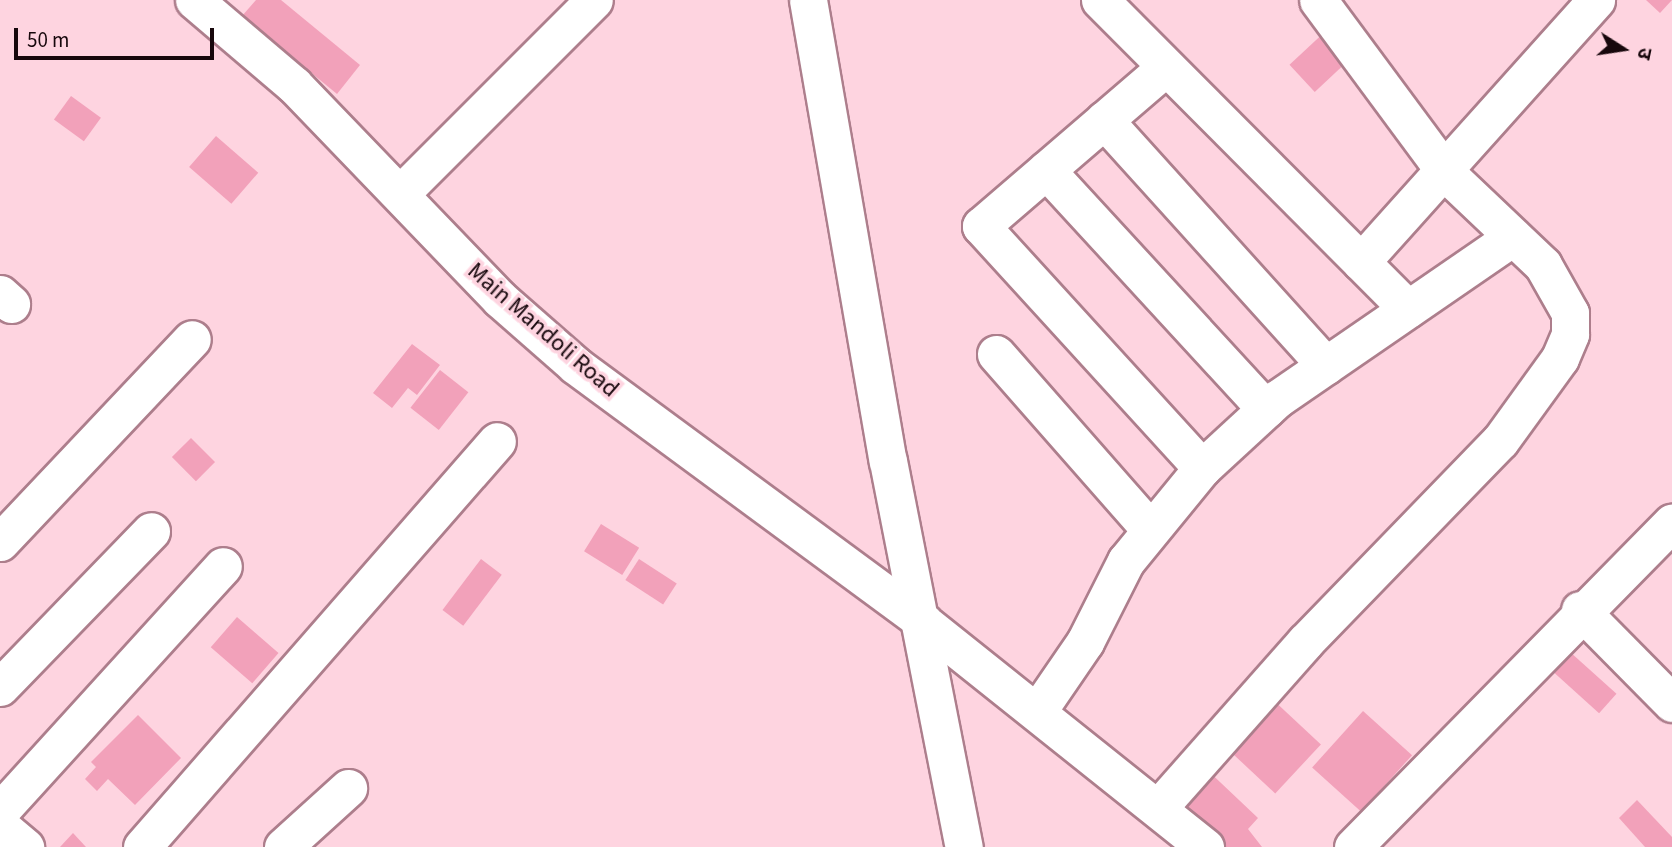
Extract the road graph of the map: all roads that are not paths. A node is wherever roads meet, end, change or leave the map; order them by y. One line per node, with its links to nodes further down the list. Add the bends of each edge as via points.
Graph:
1 (194, 0): 11 (street, Main Mandoli Road, via 294,85)
2 (594, 0): 11 (street)
3 (808, 0): 27 (street, via 888,461)
4 (1318, 0): 10 (street)
5 (1596, 0): 10 (street)
6 (1111, 4): 7 (street)
7 (1166, 67): 8 (street); 13 (street)
8 (1104, 120): 9 (street); 17 (street)
9 (1046, 170): 18 (street); 20 (street, via 981,226)
10 (1446, 173): 12 (street); 13 (street)
11 (400, 194): 27 (street, Main Mandoli Road, via 575,365)
12 (1513, 237): 14 (street); 32 (street, via 1543,265 1570,313 1560,358 1500,441 1305,642)
13 (1361, 262): 14 (street)
14 (1408, 309): 17 (street)
15 (192, 339): 24 (street)
16 (996, 354): 22 (street)
17 (1326, 366): 18 (street)
18 (1266, 410): 20 (street)
19 (497, 441): 36 (street)
20 (1202, 468): 22 (street)
21 (1670, 528): 26 (street)
22 (1150, 529): 30 (street)
23 (151, 531): 28 (street)
24 (0, 542)
25 (223, 566): 33 (street)
26 (1580, 610): 29 (street); 40 (street)
27 (923, 622): 30 (street, Main Mandoli Road); 38 (street)
28 (0, 687)
29 (1672, 703)
30 (1037, 712): 32 (street, Main Mandoli Road)
31 (348, 788): 37 (street)
32 (1160, 806): 39 (street, Main Mandoli Road)
33 (0, 811)
34 (0, 826): 35 (street)
35 (25, 847)
36 (142, 847)
37 (283, 847)
38 (964, 847)
39 (1205, 847)
40 (1353, 847)

